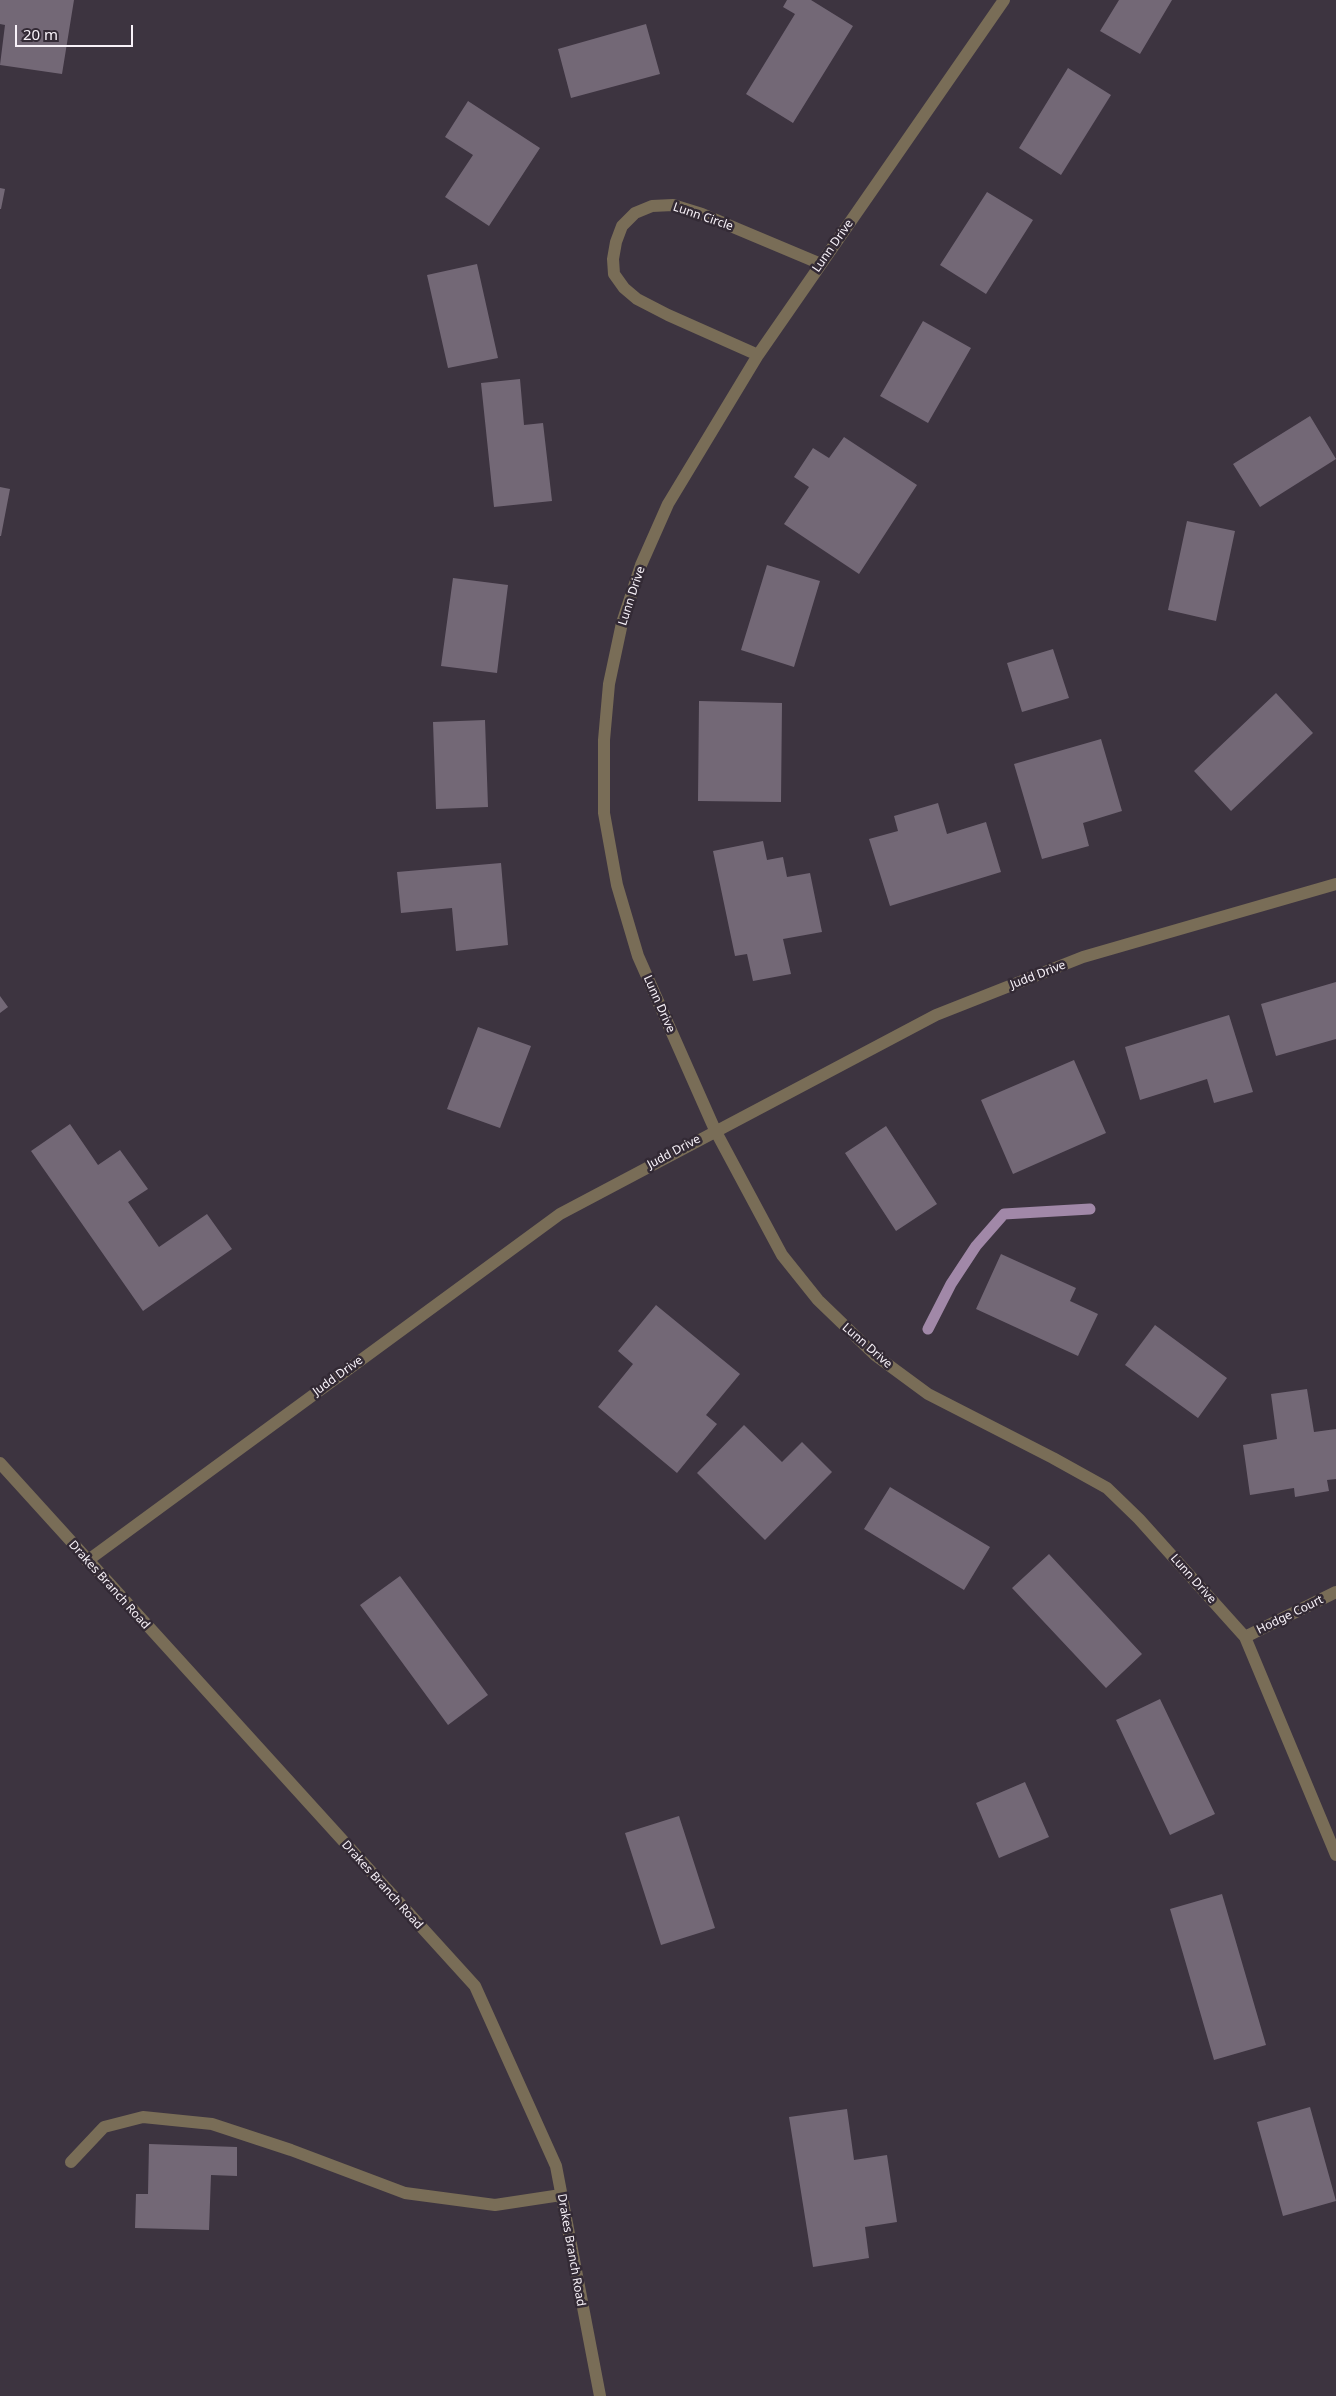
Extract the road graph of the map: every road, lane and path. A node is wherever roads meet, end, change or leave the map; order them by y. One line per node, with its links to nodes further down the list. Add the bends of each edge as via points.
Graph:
1 (1004, 0): 2 (street, Lunn Drive)
2 (821, 264): 3 (street, Lunn Drive); 3 (street, Lunn Circle, via 672,204 652,206 634,213 622,226 616,242 614,274 624,288 637,299)
3 (758, 355): 5 (street, Lunn Drive, via 668,504 641,564 622,623 609,684 604,740 604,813 617,886 638,956)
4 (1336, 884): 5 (street, Judd Drive, via 1083,957 945,1011)
5 (715, 1130): 7 (street, Judd Drive, via 560,1214); 9 (street, Lunn Drive, via 782,1254 818,1300 874,1355 928,1394 1107,1488)
6 (0, 1463): 7 (street, Drakes Branch Road)
7 (87, 1561): 12 (street, Drakes Branch Road, via 475,1986 556,2166)
8 (1336, 1592): 9 (street, Hodge Court)
9 (1245, 1637): 10 (street, Lunn Drive)
10 (1336, 1856)
11 (71, 2162): 12 (street, via 104,2128 143,2117 212,2124 405,2193 495,2205)
12 (561, 2195): 13 (street, Drakes Branch Road)
13 (600, 2396)

